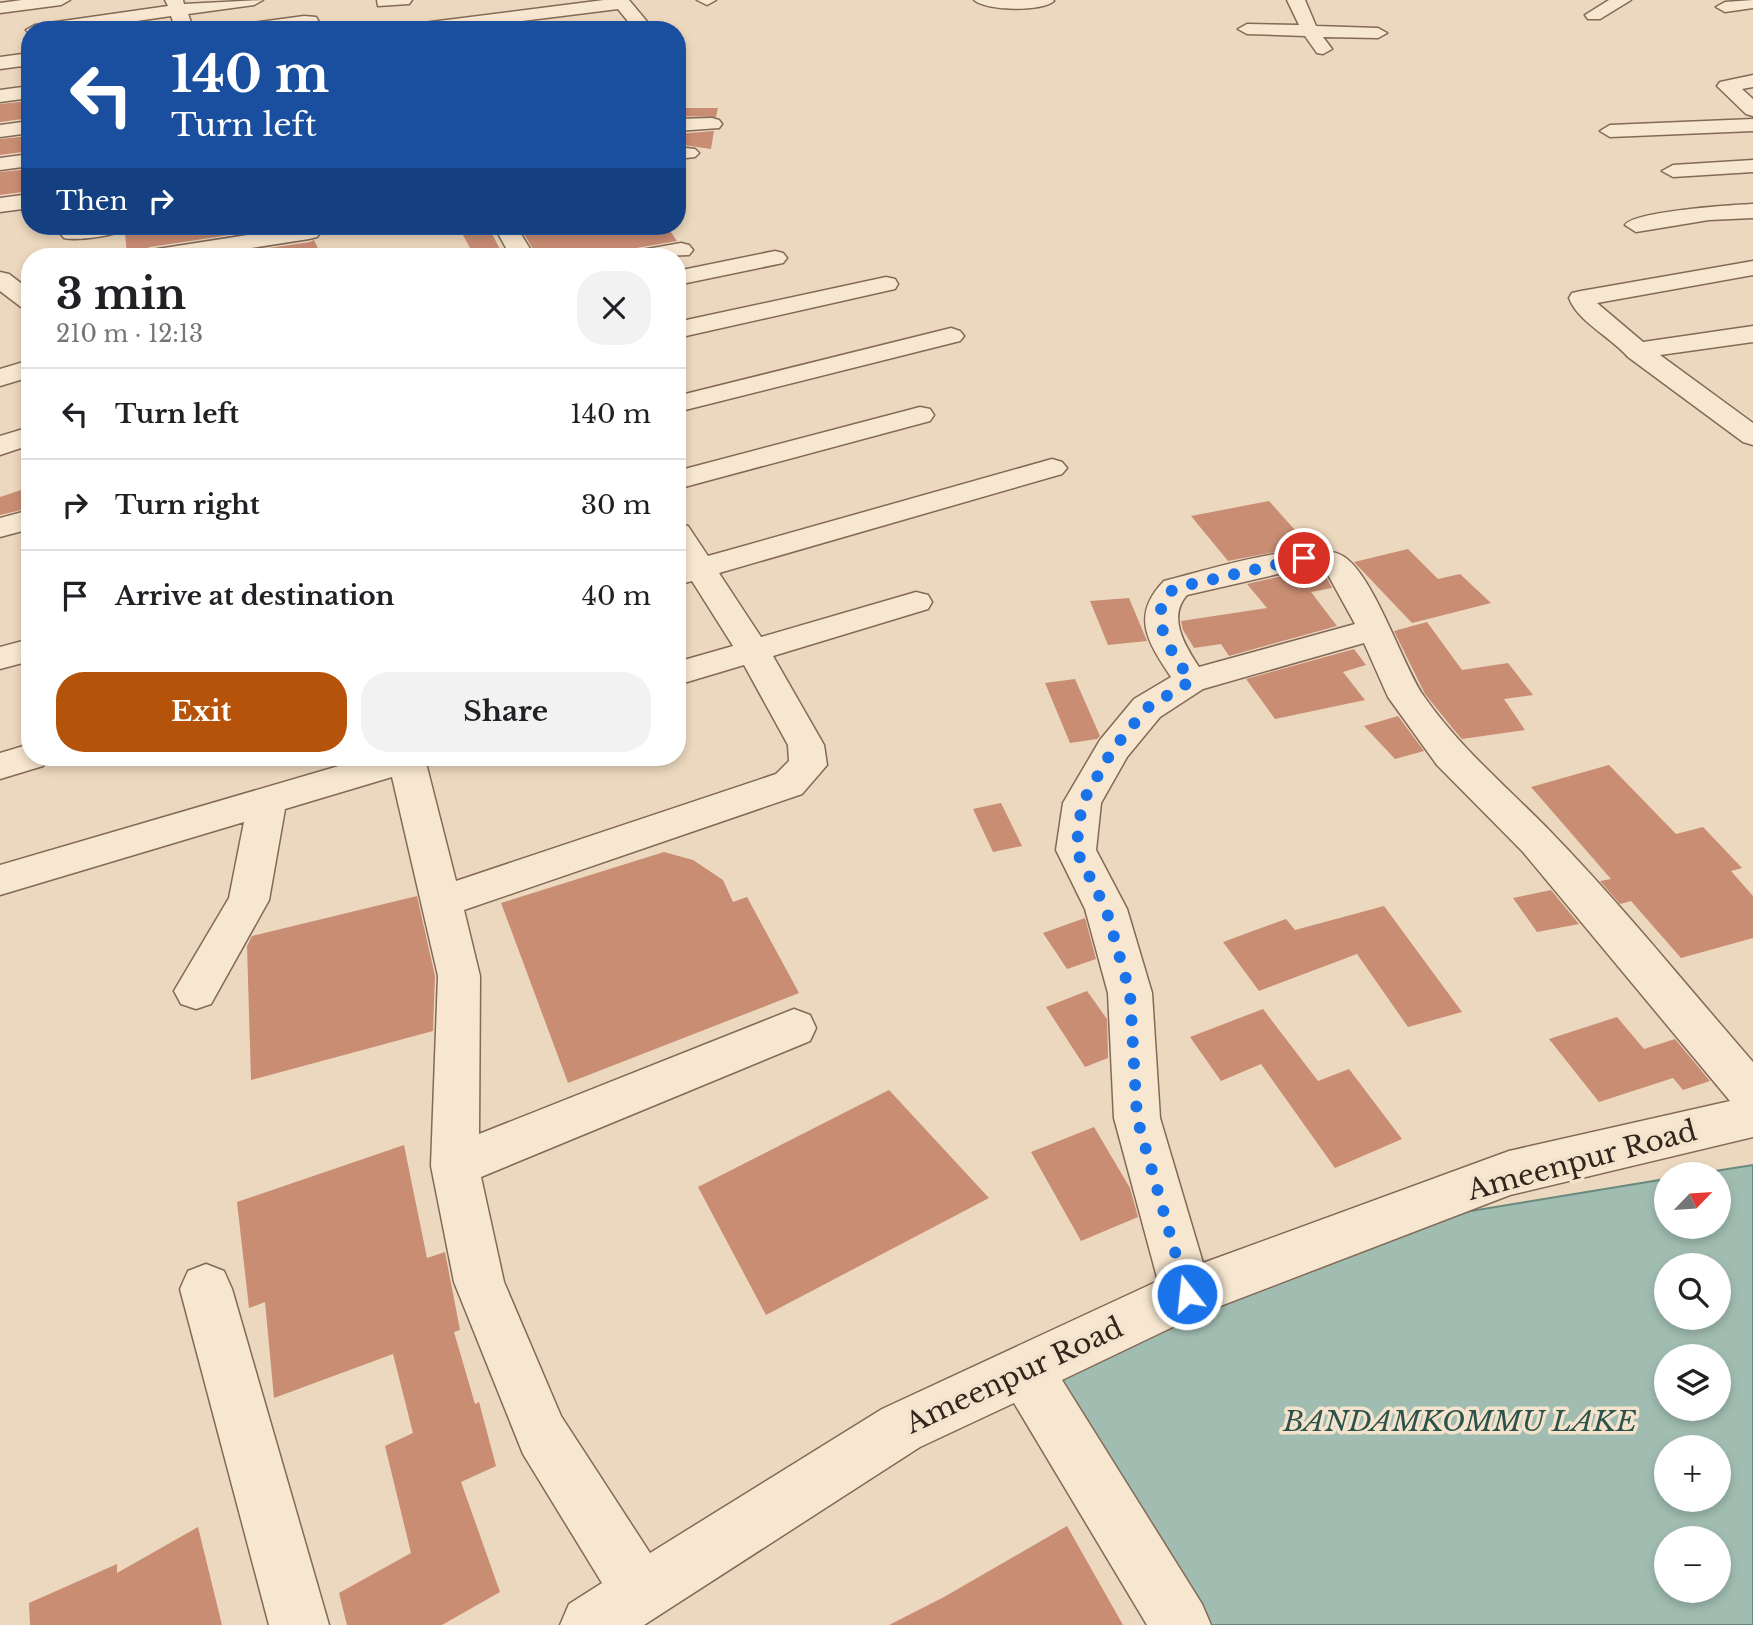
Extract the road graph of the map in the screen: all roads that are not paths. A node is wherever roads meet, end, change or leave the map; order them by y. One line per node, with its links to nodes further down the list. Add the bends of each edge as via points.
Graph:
1 (61, 0): 13 (street)
2 (254, 0): 10 (street)
3 (403, 0): 8 (street)
4 (983, 0): 6 (street)
5 (621, 1): 16 (street); 17 (street)
6 (1041, 1): 7 (street)
7 (1066, 1)
8 (384, 2)
9 (1753, 3): 12 (street)
10 (176, 5): 15 (street)
11 (1298, 5): 14 (street); 19 (street)
12 (1725, 6)
13 (0, 8)
14 (1325, 12)
15 (85, 21)
16 (473, 21)
17 (638, 21)
18 (1247, 29): 19 (street)
19 (1311, 32): 20 (street); 21 (street)
20 (1378, 33)
21 (1323, 49)
22 (21, 60): 23 (street)
23 (0, 63)
24 (1753, 81): 27 (street, via 1727,86)
25 (21, 93): 26 (street)
26 (0, 96)
27 (1753, 110)
28 (712, 124): 29 (street)
29 (686, 125)
30 (1753, 125): 33 (street)
31 (21, 128): 32 (street)
32 (0, 131)
33 (1610, 131)
34 (21, 161): 35 (street)
35 (0, 164)
36 (1753, 166): 37 (street)
37 (1674, 171)
38 (21, 202): 39 (street)
39 (0, 205)
40 (1753, 211): 41 (street)
41 (1636, 225)
42 (293, 235): 43 (street)
43 (224, 248)
44 (775, 258): 46 (street)
45 (1753, 268): 51 (street, via 1581,298)
46 (686, 276)
47 (886, 284): 48 (street)
48 (686, 328)
49 (1753, 334): 51 (street)
50 (951, 336): 54 (street)
51 (1637, 351): 56 (street)
52 (21, 371): 53 (street)
53 (0, 378)
54 (686, 402)
55 (920, 415): 60 (street)
56 (1748, 427)
57 (21, 438): 58 (street)
58 (0, 446)
59 (1052, 468): 63 (street)
60 (686, 478)
61 (21, 522): 62 (street)
62 (0, 528)
63 (689, 572): 66 (street)
64 (916, 601): 66 (street)
65 (1375, 629): 70 (street); 70 (street, via 1339,567 1326,560 1304,558 1175,588 1167,594 1160,618 1164,639); 80 (street, via 1406,697 1450,757 1537,842)
66 (753, 651): 69 (street); 77 (street, via 806,745 808,765 789,784)
67 (21, 652): 68 (street)
68 (0, 658)
69 (686, 671)
70 (1191, 681): 84 (street, via 1147,708 1113,749 1082,803 1076,850 1106,909 1130,993 1137,1118)
71 (21, 760): 72 (street)
72 (0, 766)
73 (380, 766): 75 (street)
74 (409, 766): 77 (street)
75 (267, 800): 76 (street); 78 (street, via 249,900)
76 (0, 880)
77 (441, 902): 82 (street, via 459,975)
78 (196, 991)
79 (794, 1028): 82 (street)
80 (1753, 1095)
81 (1753, 1115): 84 (street, Ameenpur Road, via 1509,1173)
82 (454, 1166): 86 (street, via 479,1282 542,1435)
83 (206, 1289): 87 (street)
84 (1187, 1294): 85 (street, Ameenpur Road)
85 (1024, 1369): 86 (street, Ameenpur Road, via 901,1428); 89 (street)
86 (641, 1592): 88 (street, Ameenpur Road)
87 (299, 1625)
88 (590, 1625)
89 (1181, 1625)

